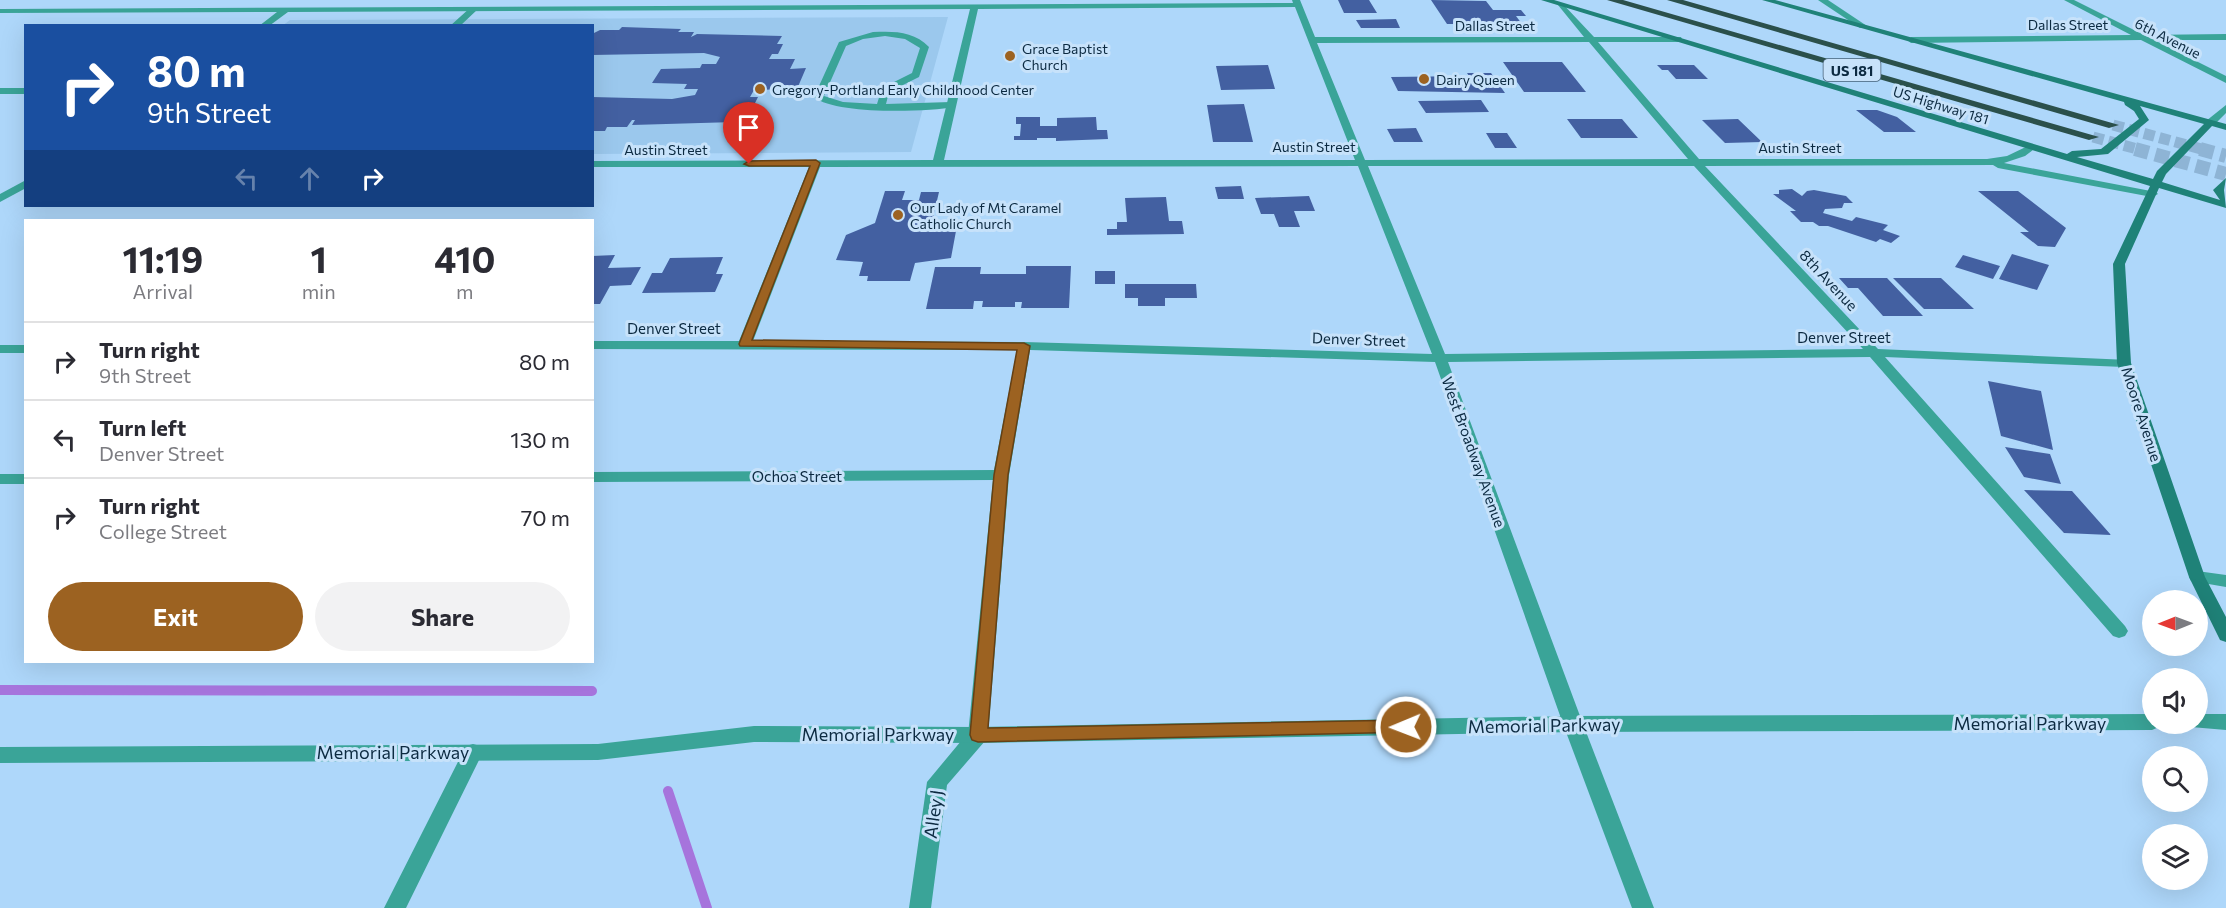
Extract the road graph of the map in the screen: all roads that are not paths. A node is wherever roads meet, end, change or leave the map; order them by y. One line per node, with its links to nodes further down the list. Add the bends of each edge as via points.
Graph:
1 (54, 0): 22 (street)
2 (295, 0): 20 (street)
3 (484, 0): 19 (street)
4 (684, 0): 17 (street)
5 (1545, 0): 16 (main road, US Highway 181)
6 (1599, 0): 33 (highway)
7 (1612, 0): 33 (highway, US 181)
8 (1672, 0): 34 (highway, US 181)
9 (1686, 0): 34 (highway)
10 (1766, 0): 25 (main road)
11 (1822, 0): 25 (street)
12 (2068, 0): 26 (street, 6th Avenue)
13 (1142, 3): 14 (street); 18 (street)
14 (1297, 3): 30 (street, West Broadway Avenue)
15 (880, 4): 17 (street); 18 (street)
16 (1562, 5): 28 (street, 8th Avenue); 29 (main road, US Highway 181)
17 (678, 8): 19 (street)
18 (974, 8): 38 (street)
19 (474, 9): 20 (street); 24 (street)
20 (286, 10): 22 (street); 23 (street)
21 (0, 11): 22 (street)
22 (32, 11)
23 (266, 24)
24 (456, 24)
25 (1863, 27): 31 (main road)
26 (2136, 37): 27 (street, Dallas Street); 31 (street, Dallas Street); 32 (street, 6th Avenue)
27 (2226, 37)
28 (1587, 38): 29 (street, Dallas Street); 30 (street, Dallas Street); 48 (street, 8th Avenue)
29 (1678, 39): 45 (main road, US Highway 181)
30 (1312, 40): 47 (street, West Broadway Avenue)
31 (1911, 40): 37 (main road)
32 (2226, 80)
33 (1916, 88): 44 (highway, US 181)
34 (1980, 88): 42 (highway, US 181)
35 (0, 91): 36 (street)
36 (24, 91)
37 (2111, 95): 41 (main road); 46 (main road, via 2138,109 2144,120 2104,152)
38 (951, 105): 39 (street); 51 (street)
39 (880, 106): 39 (street, via 844,106 825,103 819,97 842,44 871,35 920,41 925,47 916,75 885,90)
40 (2226, 108): 41 (street, Moore Avenue)
41 (2210, 123): 43 (main road); 55 (main road, Moore Avenue, via 2161,173)
42 (2114, 125)
43 (2226, 127)
44 (2092, 137)
45 (2032, 147): 46 (main road, US Highway 181); 49 (street, Austin Street, via 2006,161)
46 (2045, 151): 55 (main road, US Highway 181)
47 (1362, 161): 48 (street, Austin Street); 51 (street, Austin Street); 65 (street, West Broadway Avenue)
48 (1696, 162): 49 (street, Austin Street); 64 (street, 8th Avenue)
49 (1987, 162): 55 (street)
50 (816, 163): 51 (street, Austin Street); 52 (street, Austin Street); 59 (street)
51 (938, 163)
52 (594, 164)
53 (2226, 181): 57 (main road, via 2218,190)
54 (24, 184): 56 (street)
55 (2154, 190): 58 (main road, US Highway 181); 66 (main road, Moore Avenue, via 2119,264)
56 (0, 199)
57 (2226, 200)
58 (2226, 206)
59 (745, 344): 60 (street, Denver Street); 61 (street, Denver Street)
60 (594, 345)
61 (1024, 346): 65 (street, Denver Street); 67 (street)
62 (0, 349): 63 (street)
63 (24, 349)
64 (1874, 353): 65 (street, Denver Street); 66 (street, Denver Street); 73 (street, 8th Avenue)
65 (1440, 358): 78 (street, West Broadway Avenue)
66 (2124, 363): 71 (main road, Moore Avenue)
67 (1001, 475): 68 (street, Ochoa Street); 79 (street)
68 (594, 477)
69 (0, 479): 70 (street)
70 (24, 479)
71 (2197, 577): 72 (street); 74 (main road, Moore Avenue)
72 (2226, 581)
73 (2120, 631)
74 (2226, 635)
75 (2142, 722): 78 (street, Memorial Parkway)
76 (2208, 722): 77 (street)
77 (2226, 722)
78 (1573, 724): 79 (street, Memorial Parkway); 84 (street, West Broadway Avenue)
79 (978, 735): 80 (street, Memorial Parkway, via 754,734 598,752); 83 (street, Alley J, via 937,782)
80 (473, 752): 81 (street, Memorial Parkway); 82 (street)
81 (0, 755)
82 (395, 908)
83 (920, 908)
84 (1643, 908)

